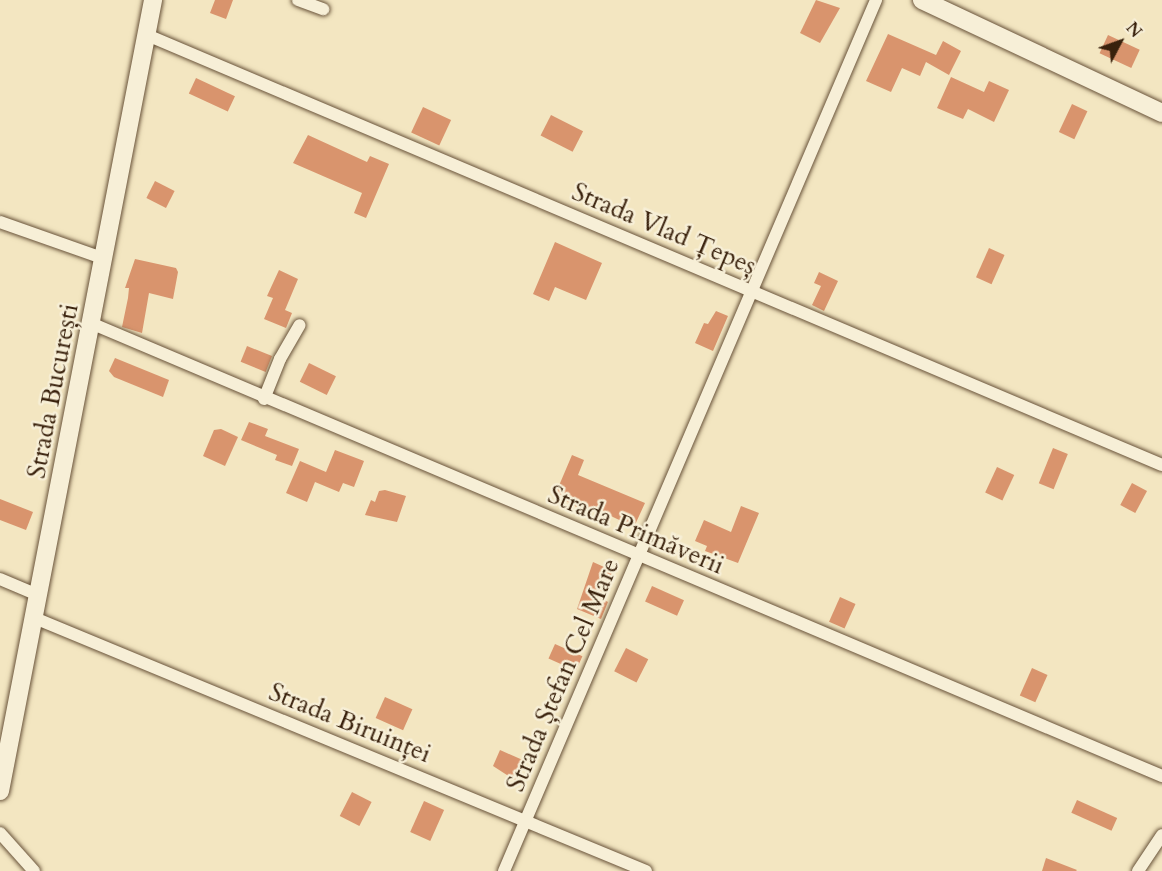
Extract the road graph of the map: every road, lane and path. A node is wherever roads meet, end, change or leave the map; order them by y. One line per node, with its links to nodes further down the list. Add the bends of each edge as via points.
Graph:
1 (153, 0): 6 (main road, Strada București)
2 (298, 0): 5 (street)
3 (876, 0): 10 (street, Strada Ștefan Cel Mare)
4 (922, 0): 7 (main road)
5 (323, 9)
6 (147, 35): 9 (main road, Strada București); 10 (street, Strada Vlad Țepeș)
7 (1162, 113)
8 (0, 222): 9 (street)
9 (105, 259): 11 (main road, Strada București)
10 (752, 290): 14 (street, Strada Vlad Țepeș); 15 (street, Strada Ștefan Cel Mare)
11 (93, 324): 13 (street, Strada Primăverii); 17 (main road, Strada București)
12 (300, 325): 13 (street, via 280,359)
13 (264, 399): 15 (street, Strada Primăverii)
14 (1162, 465)
15 (639, 554): 19 (street, Strada Primăverii); 21 (street, Strada Ștefan Cel Mare)
16 (0, 579): 17 (street)
17 (40, 596): 18 (main road, Strada București)
18 (36, 619): 20 (main road, Strada București); 21 (street, Strada Biruinței)
19 (1162, 776)
20 (0, 791)
21 (525, 819): 25 (street, Strada Ștefan Cel Mare); 26 (street, Strada Biruinței)
22 (0, 833): 24 (street)
23 (1162, 835): 27 (street)
24 (34, 871)
25 (504, 871)
26 (646, 871)
27 (1138, 871)

